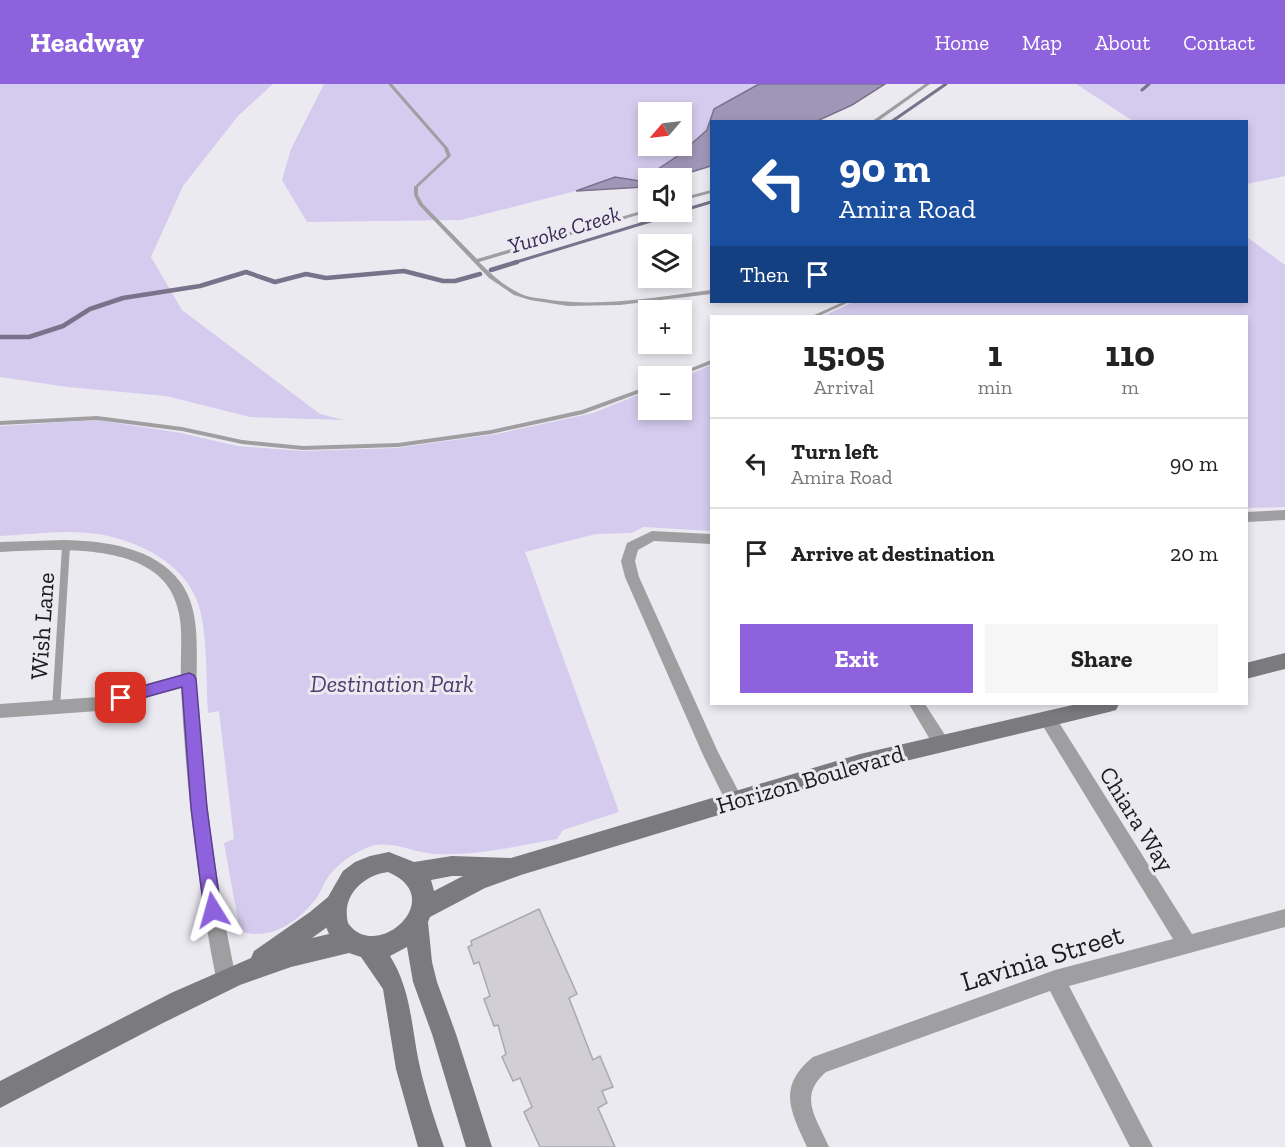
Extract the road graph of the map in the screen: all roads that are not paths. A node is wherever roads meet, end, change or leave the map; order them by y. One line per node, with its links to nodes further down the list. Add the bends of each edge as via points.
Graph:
1 (390, 84): 7 (lane, via 449,156 416,187 416,195 431,216)
2 (928, 84): 3 (lane)
3 (876, 120)
4 (710, 191): 5 (lane)
5 (692, 197)
6 (638, 213): 7 (lane)
7 (477, 261): 8 (lane, via 502,287 551,302 620,303)
8 (710, 292)
9 (844, 303): 10 (lane)
10 (817, 315)
11 (710, 362): 12 (lane)
12 (692, 369)
13 (638, 391): 14 (lane, via 583,412 491,432 398,445 303,448 97,418)
14 (0, 423)
15 (1285, 515): 16 (street)
16 (1248, 517)
17 (710, 539): 29 (street, via 652,536 632,548 628,561)
18 (66, 546): 19 (street); 22 (street, via 127,553 167,577 182,597 186,610); 25 (lane, Wish Lane)
19 (0, 547)
20 (1285, 662): 21 (street)
21 (1248, 671)
22 (189, 679): 25 (street, via 98,704); 37 (street, via 199,808 213,910)
23 (918, 705): 28 (street)
24 (1105, 705): 27 (street, Horizon Boulevard)
25 (56, 708): 26 (street)
26 (0, 711)
27 (1047, 718): 28 (street, Horizon Boulevard); 36 (street, Chiara Way)
28 (941, 742): 29 (street, Horizon Boulevard)
29 (734, 800): 30 (street, Horizon Boulevard)
30 (514, 866): 31 (street, Horizon Boulevard, via 452,866); 33 (street, Horizon Boulevard, via 456,891)
31 (414, 872): 32 (street, via 389,862 368,867 349,879); 33 (street, via 425,895)
32 (335, 905): 35 (street, via 339,929); 37 (street)
33 (420, 916): 35 (street, via 407,935 393,944 377,948); 41 (street, via 420,962 425,982)
34 (1285, 918): 36 (street, Lavinia Street)
35 (358, 944): 37 (street, via 327,945); 40 (street, via 392,980 399,1000 411,1079)
36 (1187, 944): 38 (street, Lavinia Street)
37 (236, 974): 39 (street)
38 (1055, 980): 42 (street, Lavinia Street, via 820,1064 805,1076 799,1091 802,1111); 43 (street)
39 (0, 1095)
40 (431, 1147)
41 (479, 1147)
42 (818, 1147)
43 (1142, 1147)

